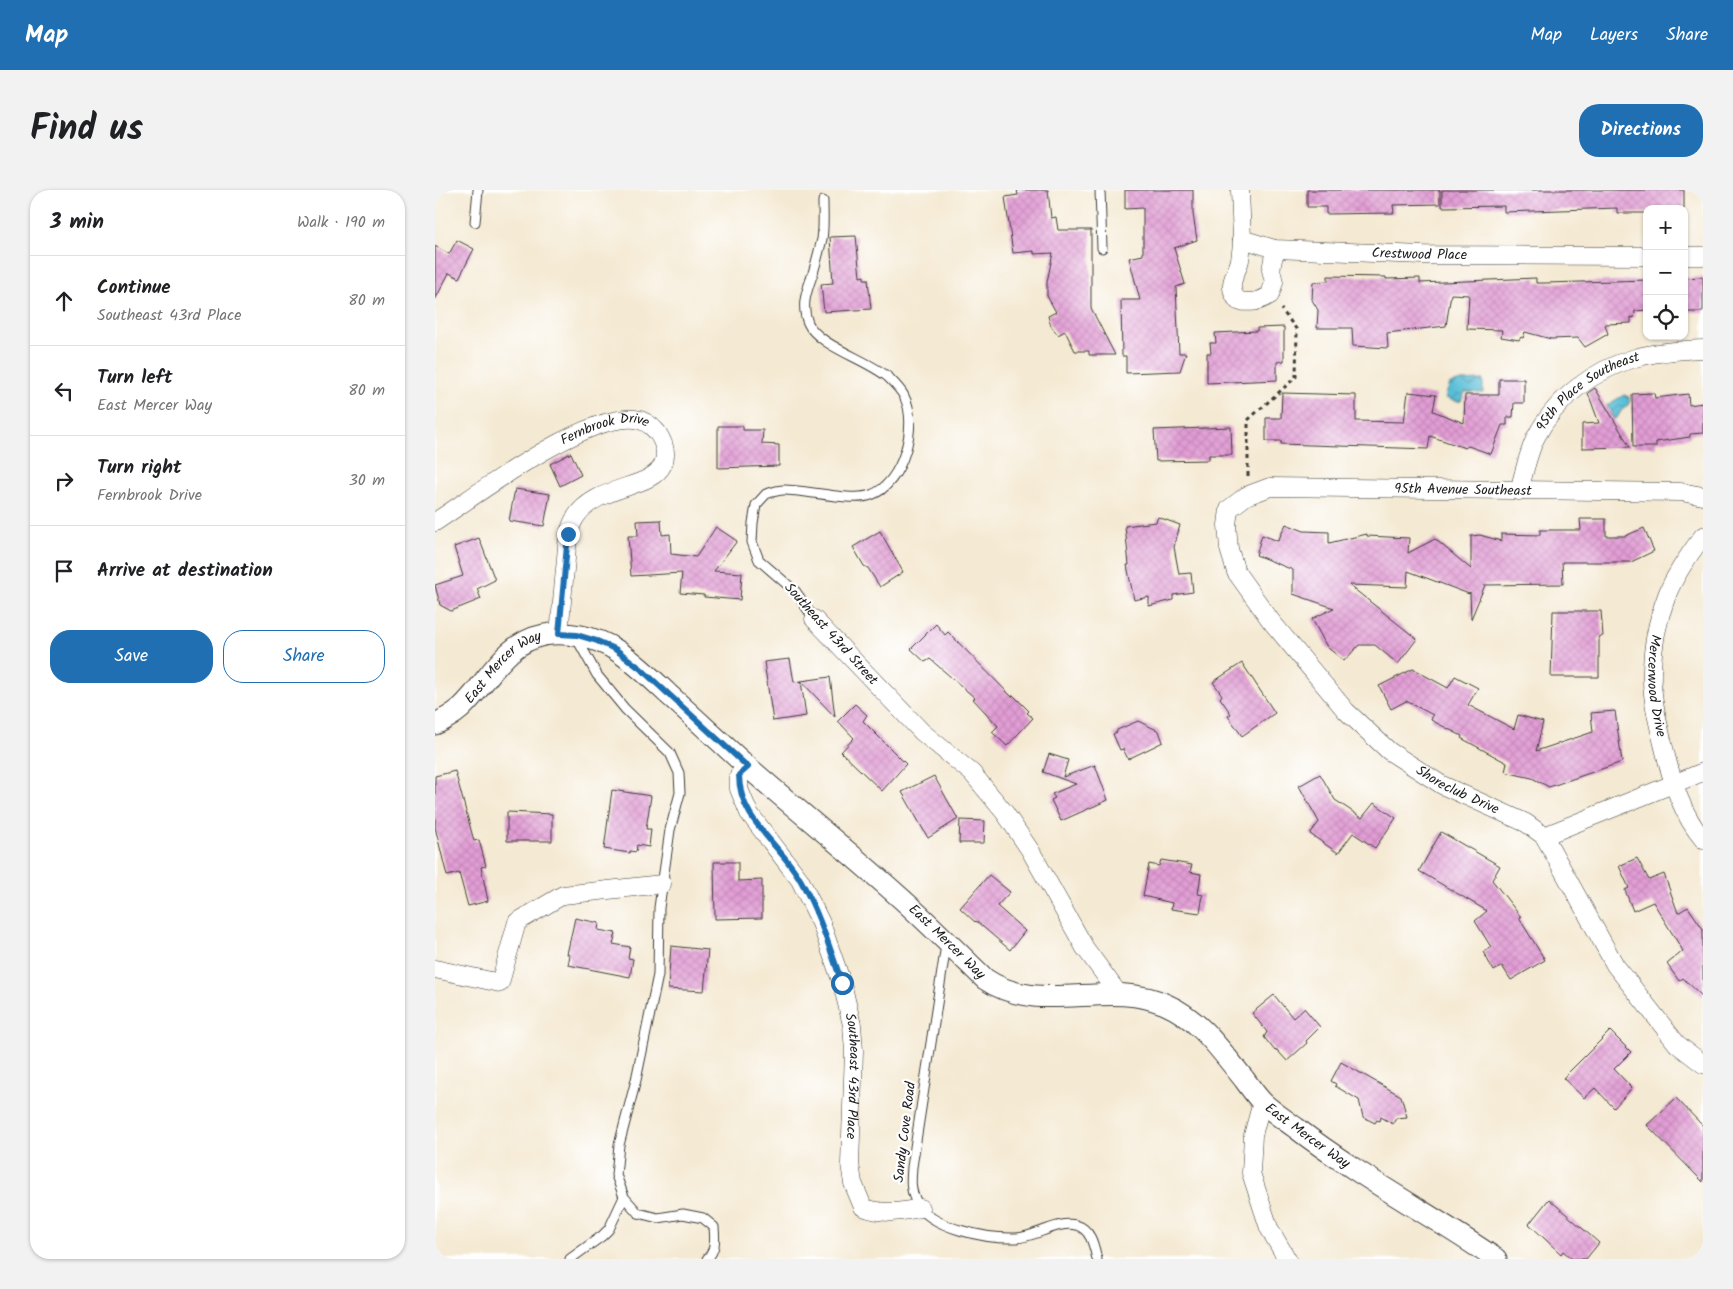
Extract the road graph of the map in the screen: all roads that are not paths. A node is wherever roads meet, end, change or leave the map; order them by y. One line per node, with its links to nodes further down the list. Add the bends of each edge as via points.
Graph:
1 (479, 190): 5 (lane)
2 (1100, 190): 7 (lane)
3 (1240, 190): 6 (street)
4 (823, 201): 18 (lane, Southeast 43rd Street, via 822,237 804,296 809,325 819,338 876,367 890,379 904,396 910,420 902,459 882,490 870,496 850,496 783,490 765,494 756,505 752,542 759,560 796,592)
5 (475, 222)
6 (1242, 239): 8 (street, Crestwood Place); 8 (street, via 1240,260 1232,281 1232,293 1239,301 1251,303 1271,295)
7 (1102, 248)
8 (1275, 249): 9 (street, Crestwood Place, via 1423,255)
9 (1643, 256)
10 (1688, 256): 11 (street)
11 (1703, 256)
12 (1703, 349): 13 (street, 95th Place Southeast, via 1635,358 1605,370 1576,388 1552,411 1536,438)
13 (1519, 491): 14 (street, 95th Avenue Southeast, via 1681,492); 15 (street, 95th Avenue Southeast, via 1270,487 1246,496)
14 (1703, 496)
15 (1229, 509): 24 (street, Shoreclub Drive, via 1229,549 1236,572 1271,621 1345,711 1389,751 1441,786 1526,823)
16 (435, 522): 19 (street, Fernbrook Drive, via 540,453 595,426 633,419 652,426 665,451 659,472 589,502 575,518 568,534)
17 (1703, 536): 23 (street, Mercerwood Drive, via 1667,593 1654,648 1651,674 1657,721)
18 (814, 619): 29 (street, Southeast 43rd Street, via 922,732 972,774 1005,813 1030,850 1085,948)
19 (567, 634): 20 (street, East Mercer Way, via 542,636 513,649 499,661 460,709); 21 (street, East Mercer Way, via 615,649); 26 (lane, via 625,709 671,753 679,773 680,793 670,830)
20 (435, 724)
21 (748, 767): 27 (street, East Mercer Way); 33 (street, Southeast 43rd Place, via 739,775 739,789 749,813 801,880 821,923 842,983 852,1025 854,1051 850,1164 853,1183 863,1208 896,1213)
22 (1703, 772): 23 (street)
23 (1673, 784): 24 (street); 25 (street, Mercerwood Drive, via 1695,830)
24 (1544, 836): 30 (street, Shoreclub Drive, via 1615,965 1677,1044)
25 (1703, 839)
26 (662, 884): 28 (street, via 563,895 517,922 500,984); 32 (lane, via 658,974 619,1145 616,1175)
27 (947, 942): 29 (street, East Mercer Way, via 998,988 1040,996); 33 (lane, Sandy Cove Road, via 912,1167 911,1186)
28 (435, 969)
29 (1117, 993): 31 (street, East Mercer Way, via 1144,996 1166,1004 1188,1018 1209,1035)
30 (1703, 1064)
31 (1262, 1102): 37 (street, via 1253,1135 1251,1173 1269,1228); 38 (street, East Mercer Way, via 1326,1151)
32 (624, 1197): 34 (lane, via 609,1229); 35 (lane, via 638,1213 658,1218 683,1214 703,1218 714,1227 715,1242)
33 (921, 1208): 36 (lane, Sandy Cove Road, via 938,1222 984,1236 1018,1238 1063,1226 1077,1226 1088,1233)
34 (570, 1259)
35 (707, 1259)
36 (1097, 1259)
37 (1287, 1259)
38 (1496, 1259)

